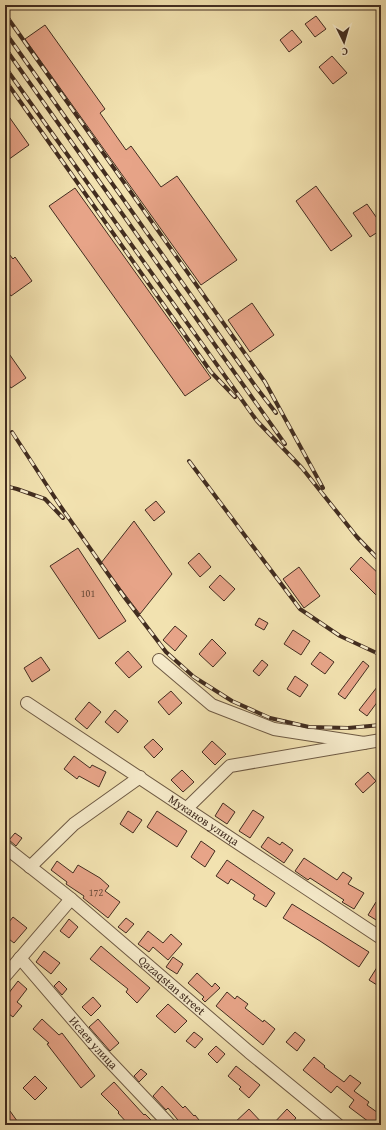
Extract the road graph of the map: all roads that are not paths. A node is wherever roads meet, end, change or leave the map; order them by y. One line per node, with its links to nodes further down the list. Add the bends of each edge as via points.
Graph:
1 (159, 660): 4 (street, via 212,705 274,729)
2 (27, 703): 5 (street, Муканов улица)
3 (381, 740): 4 (street)
4 (364, 743): 6 (street, via 230,766)
5 (140, 777): 6 (street, Муканов улица); 8 (street, via 74,824)
6 (187, 808): 10 (street, Муканов улица)
7 (5, 847): 8 (street, Qazaqstan street)
8 (30, 867): 9 (street, Qazaqstan street)
9 (71, 899): 11 (street); 14 (street, Qazaqstan street)
10 (381, 938)
11 (20, 958): 12 (street); 13 (street, Исаев улица, via 99,1050)
12 (5, 976)
13 (170, 1125)
14 (338, 1125)

